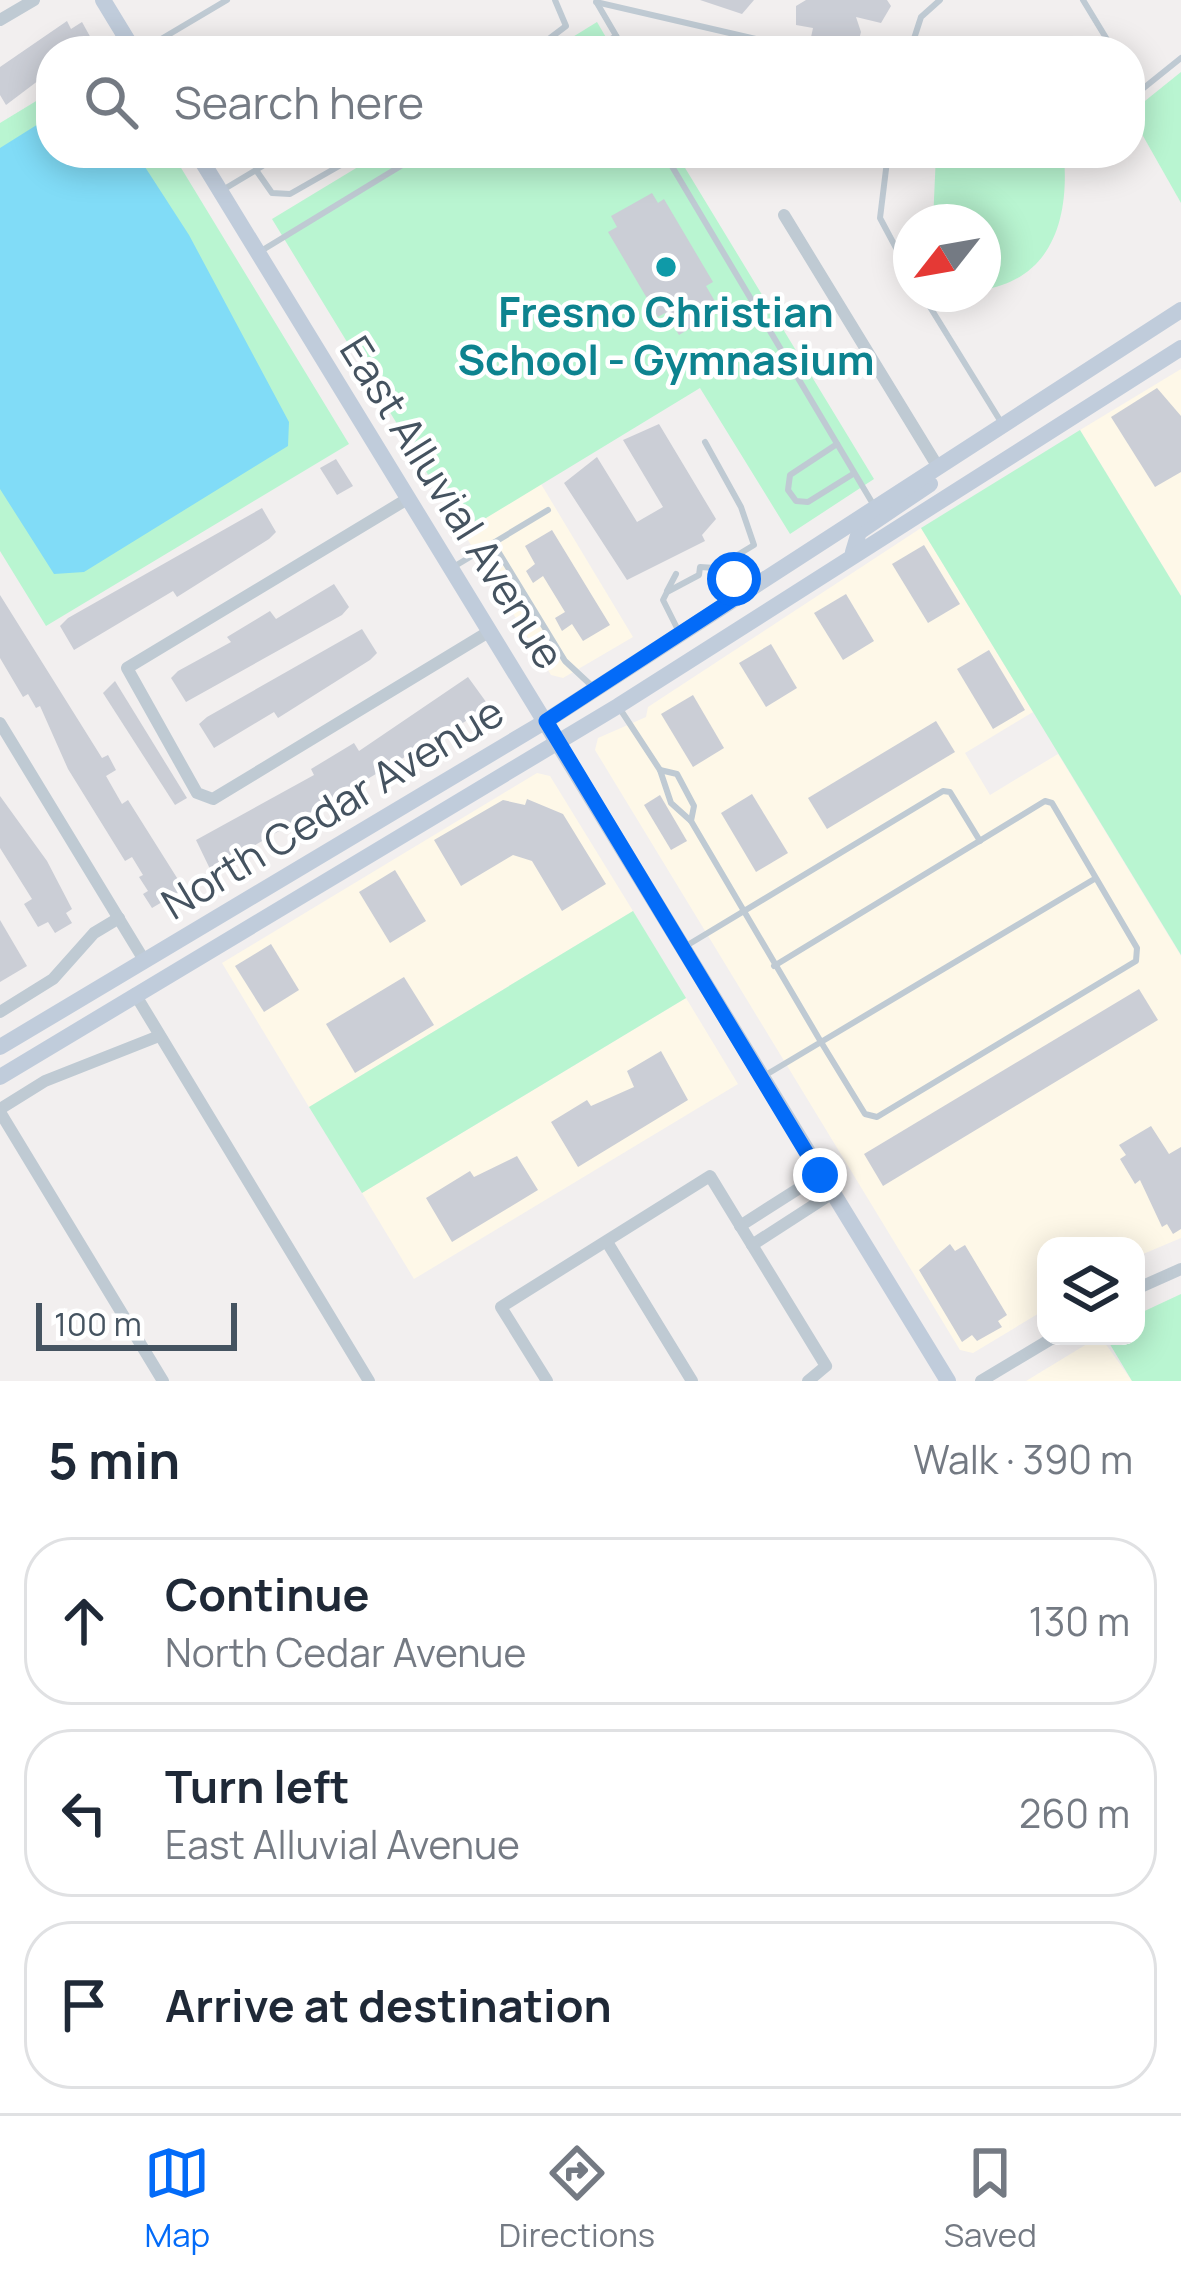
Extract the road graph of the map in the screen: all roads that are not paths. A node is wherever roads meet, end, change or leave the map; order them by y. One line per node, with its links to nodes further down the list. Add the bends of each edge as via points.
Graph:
1 (34, 0): 8 (street)
2 (103, 0): 9 (main road)
3 (227, 0): 10 (lane)
4 (555, 0): 11 (lane, via 566,26)
5 (940, 0): 14 (lane)
6 (1083, 0): 15 (lane)
7 (596, 1): 12 (lane); 13 (lane)
8 (0, 20)
9 (128, 36)
10 (164, 36)
11 (553, 36)
12 (616, 36)
13 (743, 36)
14 (915, 36)
15 (1105, 36)
16 (1181, 58): 17 (lane)
17 (1145, 87)
18 (206, 168): 25 (main road, East Alluvial Avenue)
19 (259, 168): 24 (lane)
20 (334, 168): 24 (lane, via 283,196 272,194)
21 (397, 168): 28 (lane)
22 (673, 168): 34 (lane)
23 (886, 168): 27 (lane, via 880,218)
24 (256, 170): 25 (lane)
25 (220, 191): 28 (main road, East Alluvial Avenue)
26 (784, 214): 35 (street)
27 (893, 242)
28 (258, 253): 37 (main road, East Alluvial Avenue)
29 (1181, 310): 32 (main road, North Cedar Avenue)
30 (933, 312): 32 (lane)
31 (1181, 348): 41 (main road, North Cedar Avenue)
32 (1003, 425): 35 (main road, North Cedar Avenue)
33 (705, 442): 45 (lane, via 754,545)
34 (837, 444): 36 (lane); 36 (lane, via 790,475 788,490 808,502)
35 (938, 467): 38 (main road, North Cedar Avenue); 41 (main road, via 928,486 859,532)
36 (853, 474): 38 (lane)
37 (409, 498): 44 (main road, East Alluvial Avenue); 49 (street, via 127,668 197,793 213,799)
38 (875, 507): 47 (main road, North Cedar Avenue)
39 (548, 510): 40 (lane)
40 (493, 543): 44 (lane); 51 (lane, via 565,661)
41 (853, 552): 52 (main road, North Cedar Avenue)
42 (690, 566): 43 (lane)
43 (700, 567): 45 (lane); 48 (lane)
44 (452, 568): 49 (main road, East Alluvial Avenue)
45 (716, 568): 47 (lane)
46 (676, 574): 48 (lane)
47 (750, 588): 50 (main road, North Cedar Avenue)
48 (667, 592): 50 (lane, via 663,600)
49 (490, 631): 53 (main road, East Alluvial Avenue)
50 (680, 634): 51 (main road, North Cedar Avenue)
51 (595, 689): 53 (main road, North Cedar Avenue)
52 (618, 706): 55 (main road, North Cedar Avenue); 56 (lane)
53 (546, 721): 55 (main road, East Alluvial Avenue); 60 (main road, North Cedar Avenue)
54 (0, 723): 62 (street)
55 (559, 742): 63 (main road, East Alluvial Avenue); 66 (main road, North Cedar Avenue)
56 (660, 770): 57 (lane, via 671,803); 57 (lane, via 677,774)
57 (691, 821): 61 (lane)
58 (981, 841): 59 (lane, via 1046,801); 61 (lane, via 943,791); 65 (lane)
59 (1096, 878): 69 (lane); 69 (lane, via 1137,947 1136,961 877,1118 866,1114)
60 (278, 879): 64 (main road, North Cedar Avenue); 66 (main road, via 237,918 144,974)
61 (741, 912): 63 (lane); 65 (lane)
62 (119, 918): 64 (street); 67 (street, via 53,979)
63 (683, 948): 72 (main road, East Alluvial Avenue)
64 (144, 960): 70 (main road, North Cedar Avenue)
65 (774, 966): 69 (lane)
66 (135, 994): 68 (street); 71 (main road, North Cedar Avenue)
67 (0, 1012)
68 (159, 1036): 73 (street, via 45,1081); 83 (street)
69 (821, 1042): 72 (lane)
70 (0, 1047)
71 (0, 1077)
72 (761, 1078): 74 (main road, East Alluvial Avenue)
73 (0, 1111): 82 (street)
74 (820, 1175): 75 (main road, East Alluvial Avenue); 76 (street)
75 (831, 1193): 78 (street); 87 (main road, East Alluvial Avenue)
76 (740, 1226): 77 (street, via 710,1176); 78 (street)
77 (607, 1242): 84 (street, via 501,1307); 85 (street)
78 (752, 1244): 86 (street, via 826,1366)
79 (1181, 1269): 80 (street)
80 (1145, 1285)
81 (1041, 1345): 88 (street)
82 (163, 1381)
83 (369, 1381)
84 (547, 1381)
85 (692, 1381)
86 (808, 1381)
87 (948, 1381)
88 (981, 1381)

